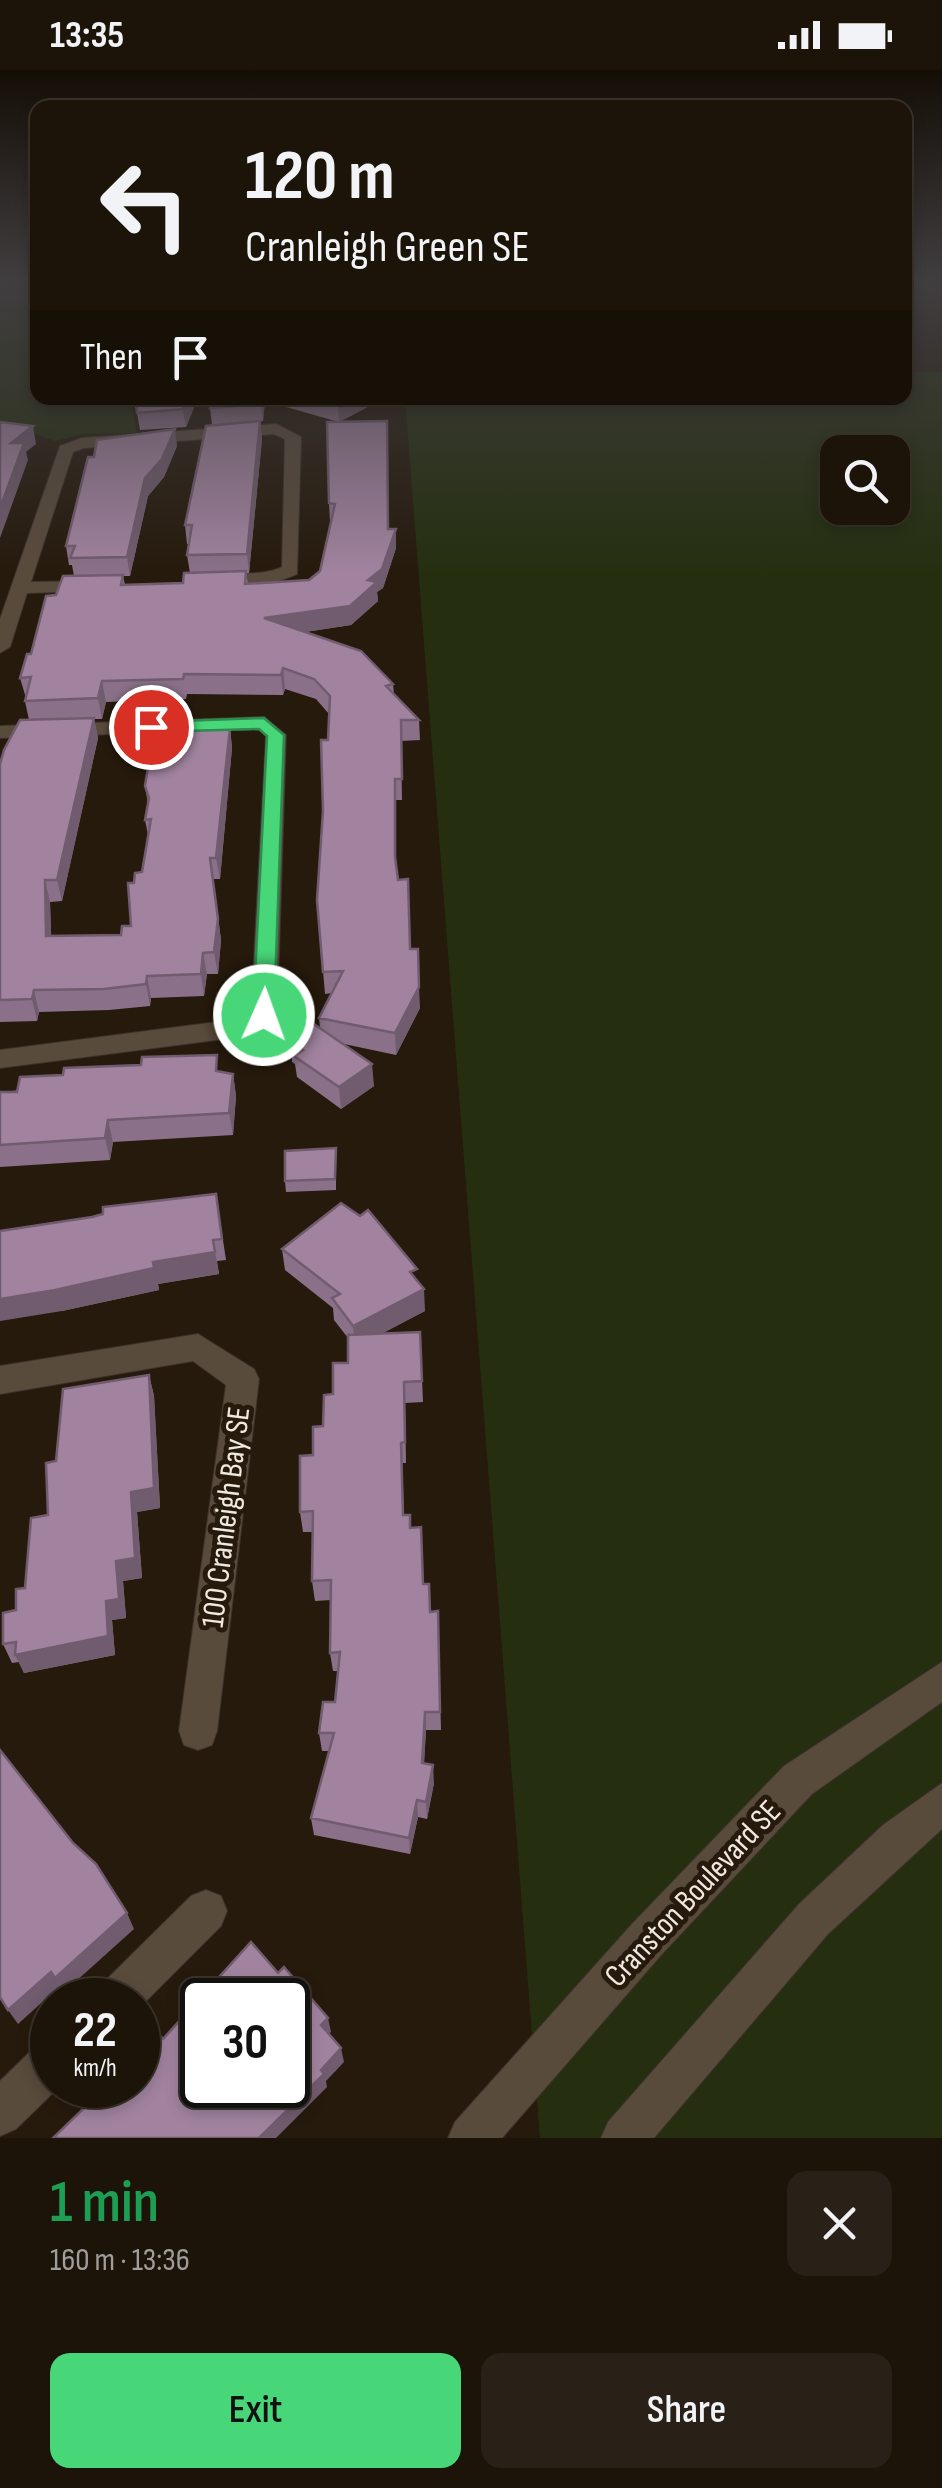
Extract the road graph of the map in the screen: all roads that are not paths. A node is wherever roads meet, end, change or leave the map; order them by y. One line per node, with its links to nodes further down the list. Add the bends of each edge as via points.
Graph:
1 (193, 584): 3 (street, via 268,582 291,570 294,437 276,429 66,449)
2 (117, 585): 3 (street)
3 (23, 588): 4 (street)
4 (0, 647)
5 (0, 732): 6 (street, via 264,723 276,735 264,1015 254,1026)
6 (0, 1060)
7 (0, 1380): 9 (street, 100 Cranleigh Bay SE, via 198,1347 242,1379)
8 (942, 1680): 15 (street, Cranston Boulevard SE, via 798,1780)
9 (198, 1731)
10 (942, 1803): 16 (street, via 881,1849 747,1992)
11 (206, 1911): 12 (street)
12 (138, 1978)
13 (30, 2084): 14 (street)
14 (0, 2113)
15 (471, 2138)
16 (624, 2138)

